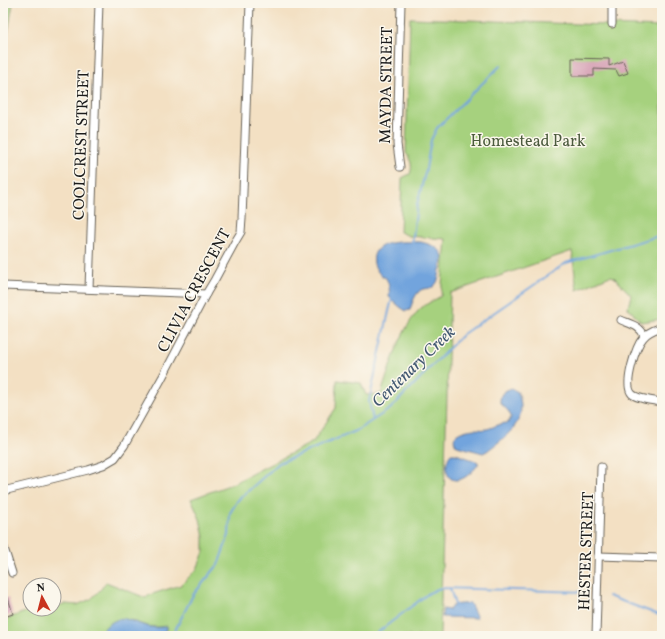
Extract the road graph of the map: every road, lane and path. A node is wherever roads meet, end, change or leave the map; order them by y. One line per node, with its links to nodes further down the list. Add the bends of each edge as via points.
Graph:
1 (99, 3): 8 (street, COOLCREST STREET)
2 (250, 3): 9 (street, CLIVIA CRESCENT, via 241,232)
3 (401, 3): 6 (street, MAYDA STREET, via 396,144)
4 (612, 3): 5 (street)
5 (612, 24)
6 (400, 167)
7 (3, 286): 8 (street)
8 (89, 289): 9 (street)
9 (206, 294): 15 (street, CLIVIA CRESCENT, via 162,378 115,458 88,470)
10 (621, 320): 12 (street, via 636,326)
11 (662, 327): 12 (street)
12 (644, 336): 13 (street, via 634,355 629,388 631,394 636,397)
13 (662, 402)
14 (601, 467): 17 (street, HESTER STREET)
15 (3, 491)
16 (3, 545): 19 (street)
17 (598, 556): 18 (street); 20 (street, HESTER STREET)
18 (662, 558)
19 (12, 573)
20 (596, 636)

